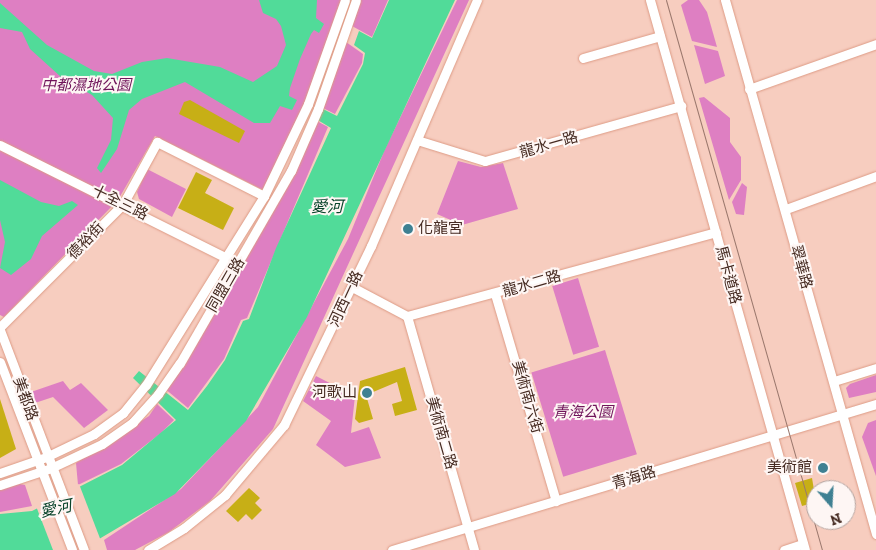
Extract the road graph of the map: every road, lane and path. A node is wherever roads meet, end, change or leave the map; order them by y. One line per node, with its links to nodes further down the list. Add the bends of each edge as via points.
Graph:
1 (345, 0): 14 (street, 同盟三路, via 308,104)
2 (356, 0): 19 (street, 同盟三路, via 314,118 291,170)
3 (477, 0): 11 (street, 河西一路)
4 (650, 0): 6 (street, 馬卡道路)
5 (725, 0): 9 (street, 翠華路)
6 (660, 36): 8 (street); 10 (street, 馬卡道路)
7 (876, 44): 9 (street)
8 (583, 58)
9 (750, 89): 16 (street, 翠華路)
10 (681, 106): 11 (street, 龍水一路, via 485,161); 17 (street, 馬卡道路)
11 (417, 140): 20 (street, 河西一路)
12 (0, 144): 15 (street, 十全三路)
13 (876, 176): 16 (street)
14 (264, 196): 15 (street, 德裕街, via 157,142); 18 (street, 同盟三路)
15 (122, 204): 18 (street, 十全三路); 23 (street, 德裕街)
16 (786, 209): 26 (street, 翠華路)
17 (716, 232): 21 (street, 龍水二路); 30 (street, 馬卡道路)
18 (227, 257): 19 (street, 十全三路); 29 (street, 同盟三路, via 135,400)
19 (239, 264): 31 (street, 同盟三路, via 158,394 133,422)
20 (352, 287): 22 (street); 44 (street, 河西一路, via 284,425 225,495 184,528)
21 (496, 294): 22 (street, 龍水二路); 38 (street, 美術南六街)
22 (407, 316): 39 (street, 美術南二路)
23 (0, 329): 32 (street, 美都路)
24 (0, 362): 33 (street, 美都路)
25 (876, 368): 26 (street)
26 (834, 381): 28 (street, 翠華路)
27 (876, 404): 28 (street, 青海路)
28 (843, 414): 30 (street, 青海路); 40 (street, 翠華路)
29 (94, 434): 31 (street); 32 (street, 同盟三路)
30 (773, 436): 38 (street, 青海路); 41 (street, 馬卡道路)
31 (102, 444): 34 (street, 同盟三路)
32 (46, 457): 33 (street, 同盟三路); 34 (street, 美都路)
33 (35, 462): 35 (street, 美都路); 36 (street, 同盟三路)
34 (51, 468): 35 (street, 同盟三路); 43 (street, 美都路)
35 (40, 472): 37 (street, 同盟三路); 42 (street, 美都路)
36 (0, 473)
37 (0, 485)
38 (556, 501): 39 (street, 青海路)
39 (467, 527): 45 (street, 青海路); 46 (street, 美術南二路)
40 (876, 534)
41 (804, 547): 47 (street)
42 (72, 550)
43 (84, 550)
44 (148, 550)
45 (392, 550)
46 (474, 550)
47 (784, 550)

